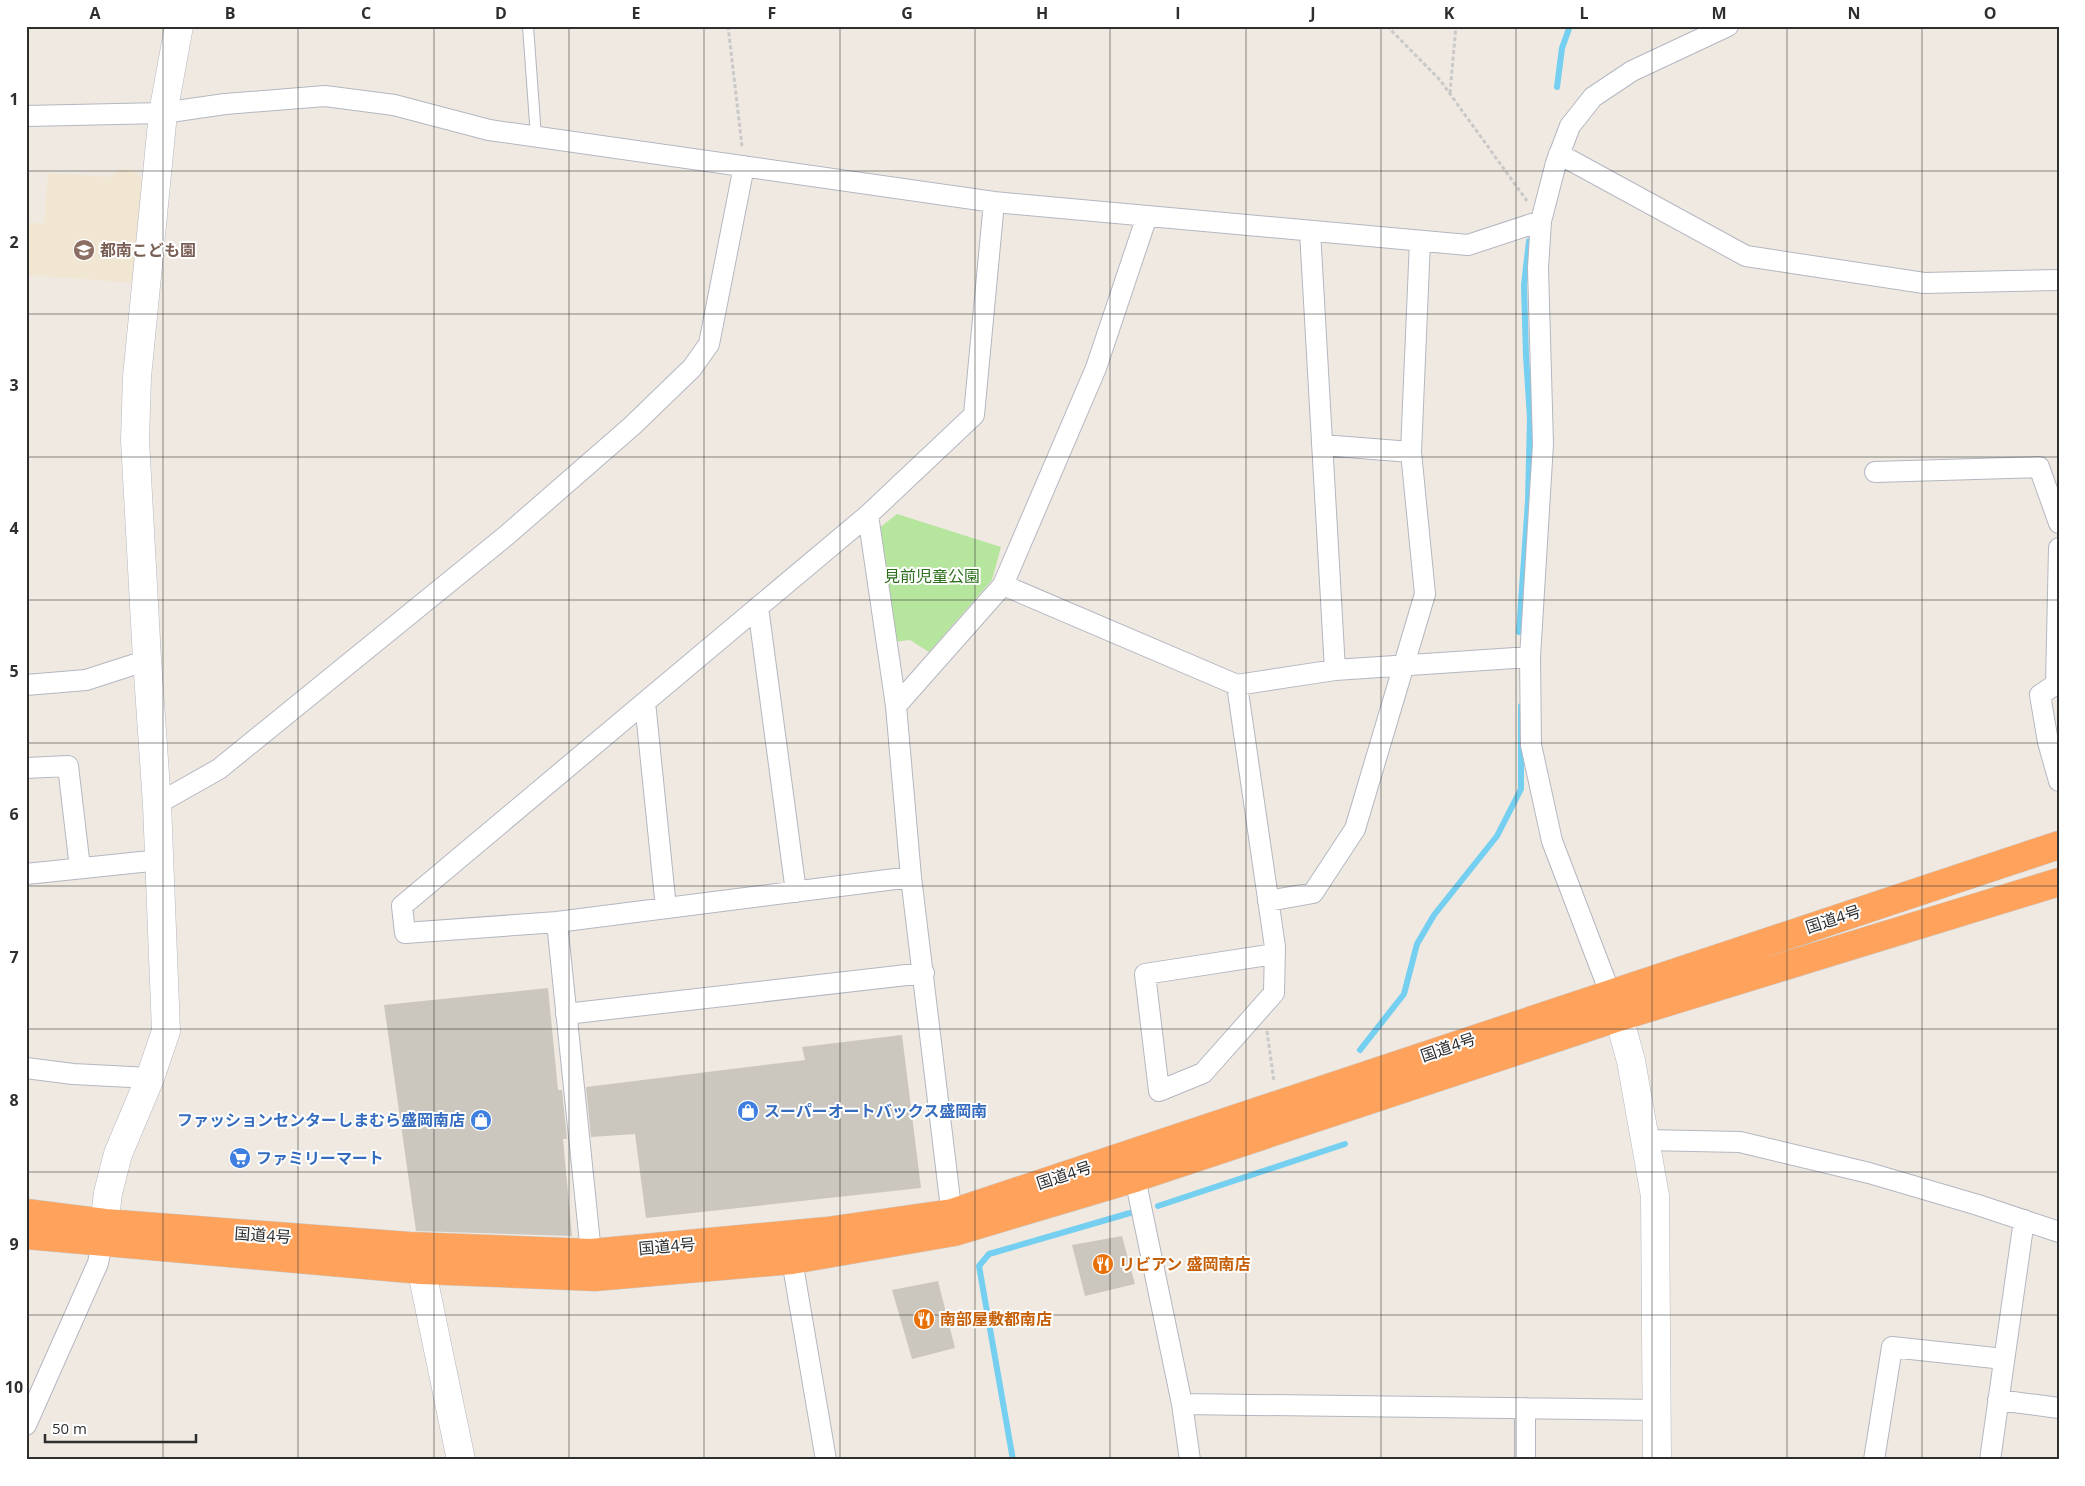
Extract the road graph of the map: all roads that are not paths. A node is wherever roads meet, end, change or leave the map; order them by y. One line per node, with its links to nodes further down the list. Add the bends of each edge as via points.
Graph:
1 (179, 26): 4 (street)
2 (528, 26): 6 (lane)
3 (1728, 26): 7 (street, via 1632,71 1593,97 1570,126)
4 (164, 113): 5 (street); 6 (street, via 225,104 325,96 394,105 489,130); 24 (street, via 137,378 135,440)
5 (26, 116)
6 (536, 137): 8 (street)
7 (1559, 154): 11 (street); 14 (street, via 1746,256 1924,283)
8 (744, 166): 9 (street); 33 (street, via 709,344 692,368 632,426 507,534 250,744 219,769)
9 (994, 202): 10 (street); 18 (street, via 974,415)
10 (1147, 216): 12 (street); 21 (street, via 1096,368)
11 (1541, 220): 13 (street, via 1468,245); 23 (street, via 1538,268 1543,444)
12 (1310, 231): 13 (street); 15 (street)
13 (1420, 241): 16 (street)
14 (2059, 280)
15 (1322, 445): 16 (street); 26 (street)
16 (1411, 452): 25 (street, via 1425,594)
17 (1875, 472): 19 (street, via 2039,467)
18 (868, 515): 22 (street); 30 (street)
19 (2059, 523)
20 (2059, 548): 32 (street, via 2056,684 2040,695)
21 (1003, 585): 28 (street); 30 (street)
22 (758, 607): 29 (street); 40 (street)
23 (1530, 657): 25 (street); 46 (street, via 1531,745 1540,793 1552,841)
24 (148, 660): 27 (street, via 86,680); 33 (street)
25 (1404, 665): 26 (street); 41 (street, via 1355,829 1313,893)
26 (1335, 670): 28 (street)
27 (26, 684)
28 (1237, 685): 41 (street)
29 (645, 702): 42 (street); 43 (street, via 402,906 405,934)
30 (896, 706): 38 (street)
31 (26, 768): 36 (street, via 68,766)
32 (2059, 781)
33 (157, 804): 35 (street)
34 (2059, 844): 46 (highway, 国道4号)
35 (160, 860): 36 (street); 49 (street, via 166,1031)
36 (80, 868): 37 (street)
37 (26, 874)
38 (911, 878): 40 (street); 45 (street)
39 (2059, 882): 46 (highway, 国道4号)
40 (796, 892): 42 (street)
41 (1268, 901): 44 (street)
42 (666, 908): 43 (street)
43 (557, 922): 47 (street)
44 (1275, 954): 44 (street, via 1274,993 1263,1006 1203,1073 1159,1091 1145,974)
45 (924, 973): 47 (street); 54 (street)
46 (1614, 1005): 50 (street, via 1631,1062); 51 (highway, 国道4号); 54 (highway, 国道4号, via 1277,1104)
47 (566, 1014): 58 (street)
48 (26, 1068): 49 (street)
49 (150, 1078): 56 (street, via 118,1154 108,1193)
50 (1646, 1140): 53 (street, via 1740,1142 1869,1173); 66 (street, via 1655,1196)
51 (1135, 1178): 54 (highway, 国道4号); 63 (street)
52 (26, 1213): 56 (highway, 国道4号)
53 (2024, 1220): 55 (street); 61 (street)
54 (953, 1223): 58 (highway, 国道4号); 60 (highway, 国道4号)
55 (2059, 1232)
56 (103, 1233): 57 (highway, 国道4号); 59 (highway, 国道4号); 67 (street, via 98,1263)
57 (26, 1235)
58 (591, 1253): 59 (highway, 国道4号)
59 (419, 1258): 60 (highway, 国道4号, via 595,1277); 68 (street)
60 (792, 1260): 69 (street)
61 (2004, 1359): 62 (street); 73 (street, via 1892,1348)
62 (1998, 1400): 65 (street); 74 (street)
63 (1182, 1404): 64 (street); 70 (street)
64 (1525, 1408): 66 (street); 71 (street)
65 (2059, 1408)
66 (1656, 1410): 72 (street)
67 (26, 1425)
68 (461, 1460)
69 (826, 1460)
70 (1190, 1460)
71 (1525, 1460)
72 (1657, 1460)
73 (1874, 1460)
74 (1990, 1460)

